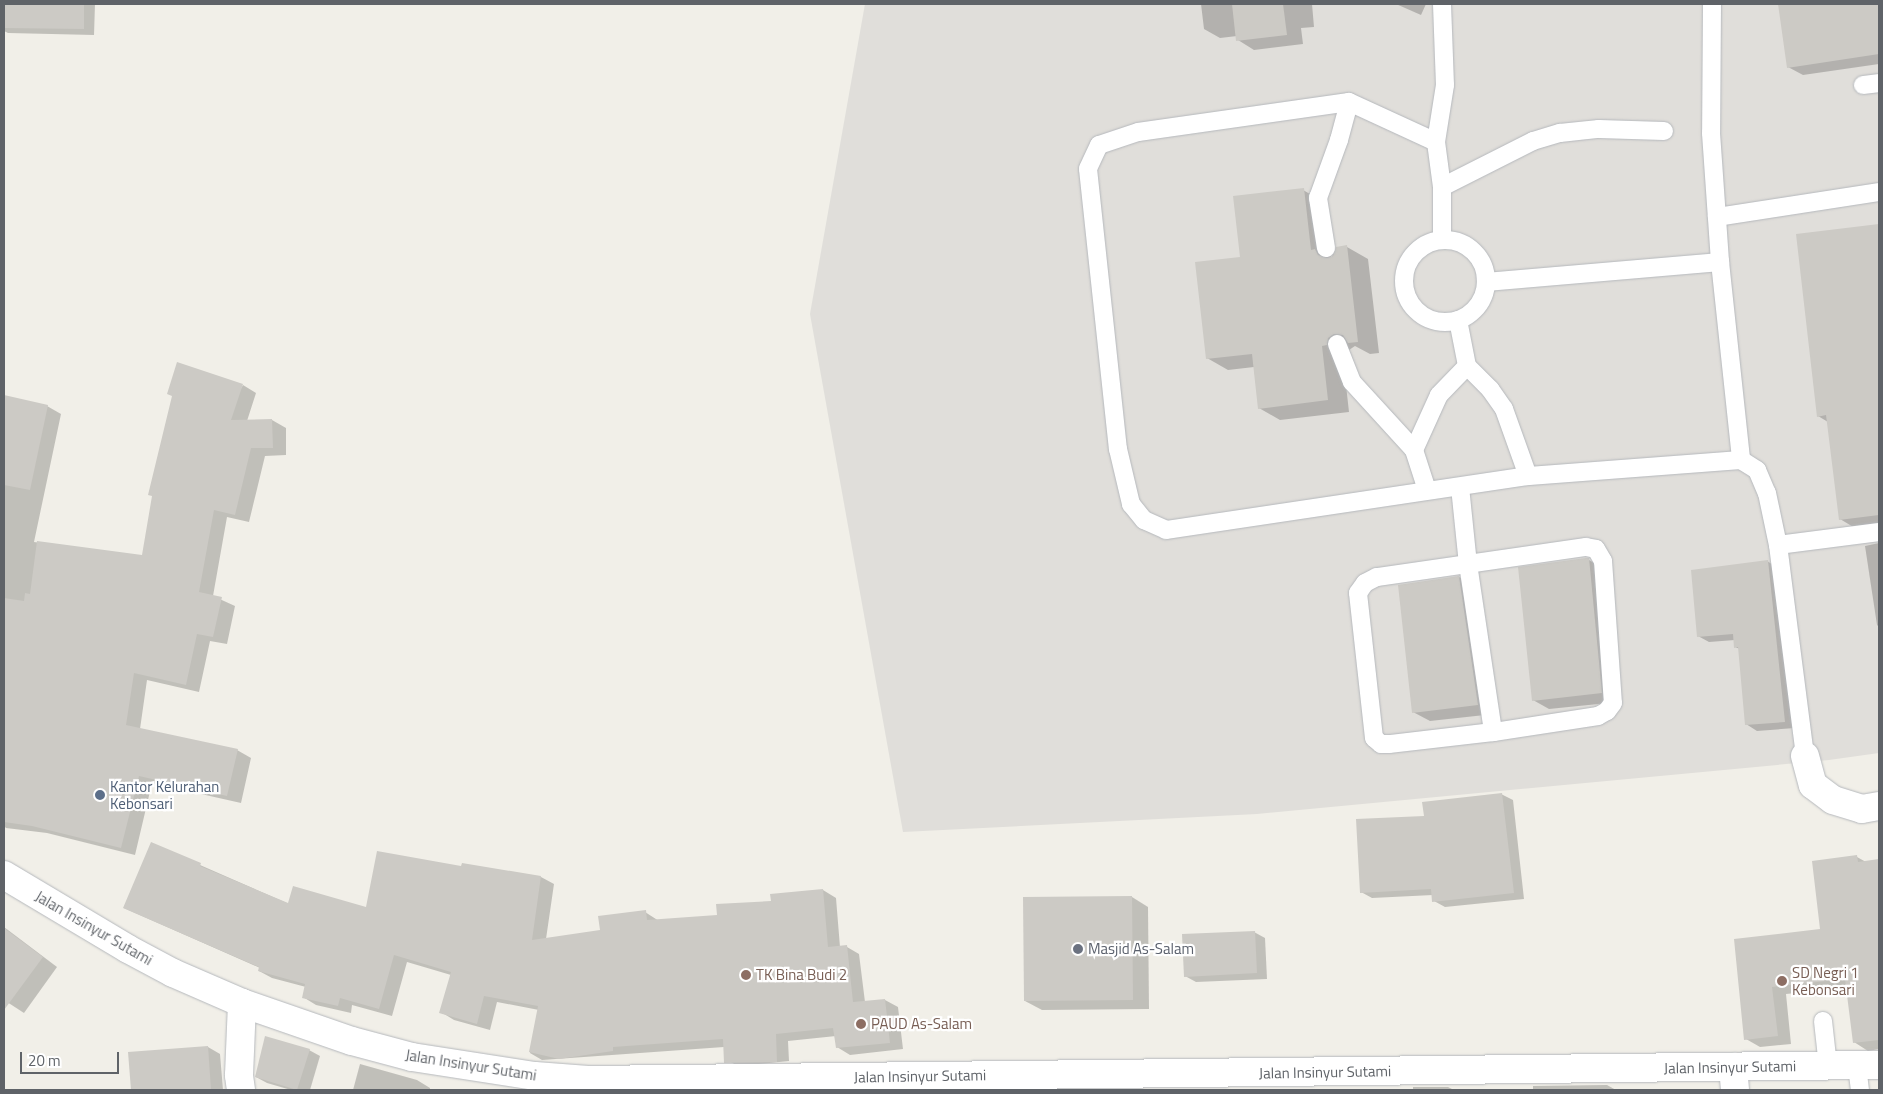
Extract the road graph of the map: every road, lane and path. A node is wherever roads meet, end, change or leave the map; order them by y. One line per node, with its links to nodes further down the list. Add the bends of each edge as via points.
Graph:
1 (1442, 4): 5 (lane, via 1445,85)
2 (1712, 4): 8 (lane, via 1711,133)
3 (1349, 102): 5 (lane); 10 (lane, via 1340,140 1318,198); 20 (lane, via 1138,132 1099,146 1088,169 1118,449 1131,504 1144,520 1166,530)
4 (1664, 131): 6 (lane, via 1600,129 1560,132 1533,141)
5 (1436, 142): 6 (lane)
6 (1442, 187): 9 (lane)
7 (1879, 192): 8 (lane)
8 (1717, 217): 11 (lane)
9 (1442, 240): 12 (lane, via 1459,242 1474,251 1483,264); 13 (lane, via 1426,244 1413,255 1406,271 1405,288 1412,304 1424,316 1440,322)
10 (1326, 248)
11 (1720, 262): 12 (lane); 17 (lane)
12 (1486, 282): 13 (lane, via 1482,298 1472,312)
13 (1458, 320): 15 (lane)
14 (1337, 344): 16 (lane, via 1352,382)
15 (1467, 366): 16 (lane, via 1439,395); 18 (lane, via 1504,409)
16 (1414, 450): 20 (lane)
17 (1741, 460): 18 (lane); 22 (lane, via 1757,470)
18 (1528, 476): 19 (lane)
19 (1460, 488): 20 (lane); 23 (lane)
20 (1427, 490)
21 (1879, 532): 22 (lane)
22 (1778, 545): 25 (lane)
23 (1468, 564): 24 (lane); 24 (lane, via 1377,577 1365,583 1358,593 1374,738 1381,744 1389,744); 24 (lane, via 1586,546 1596,549 1603,561 1613,703 1598,716)
24 (1493, 732)
25 (1805, 756): 26 (street, via 1813,785 1833,800 1862,809)
26 (1879, 806)
27 (4, 876): 28 (street, Jalan Insinyur Sutami, via 143,957)
28 (242, 1003): 34 (street, Jalan Insinyur Sutami, via 352,1041 403,1054 535,1076 588,1080); 35 (street)
29 (1822, 1021): 30 (lane)
30 (1828, 1066): 31 (street, Jalan Insinyur Sutami); 32 (street, Jalan Insinyur Sutami)
31 (1865, 1074)
32 (1734, 1079): 33 (street, Jalan Insinyur Sutami)
33 (1505, 1080): 34 (street, Jalan Insinyur Sutami)
34 (963, 1083)
35 (240, 1090)

